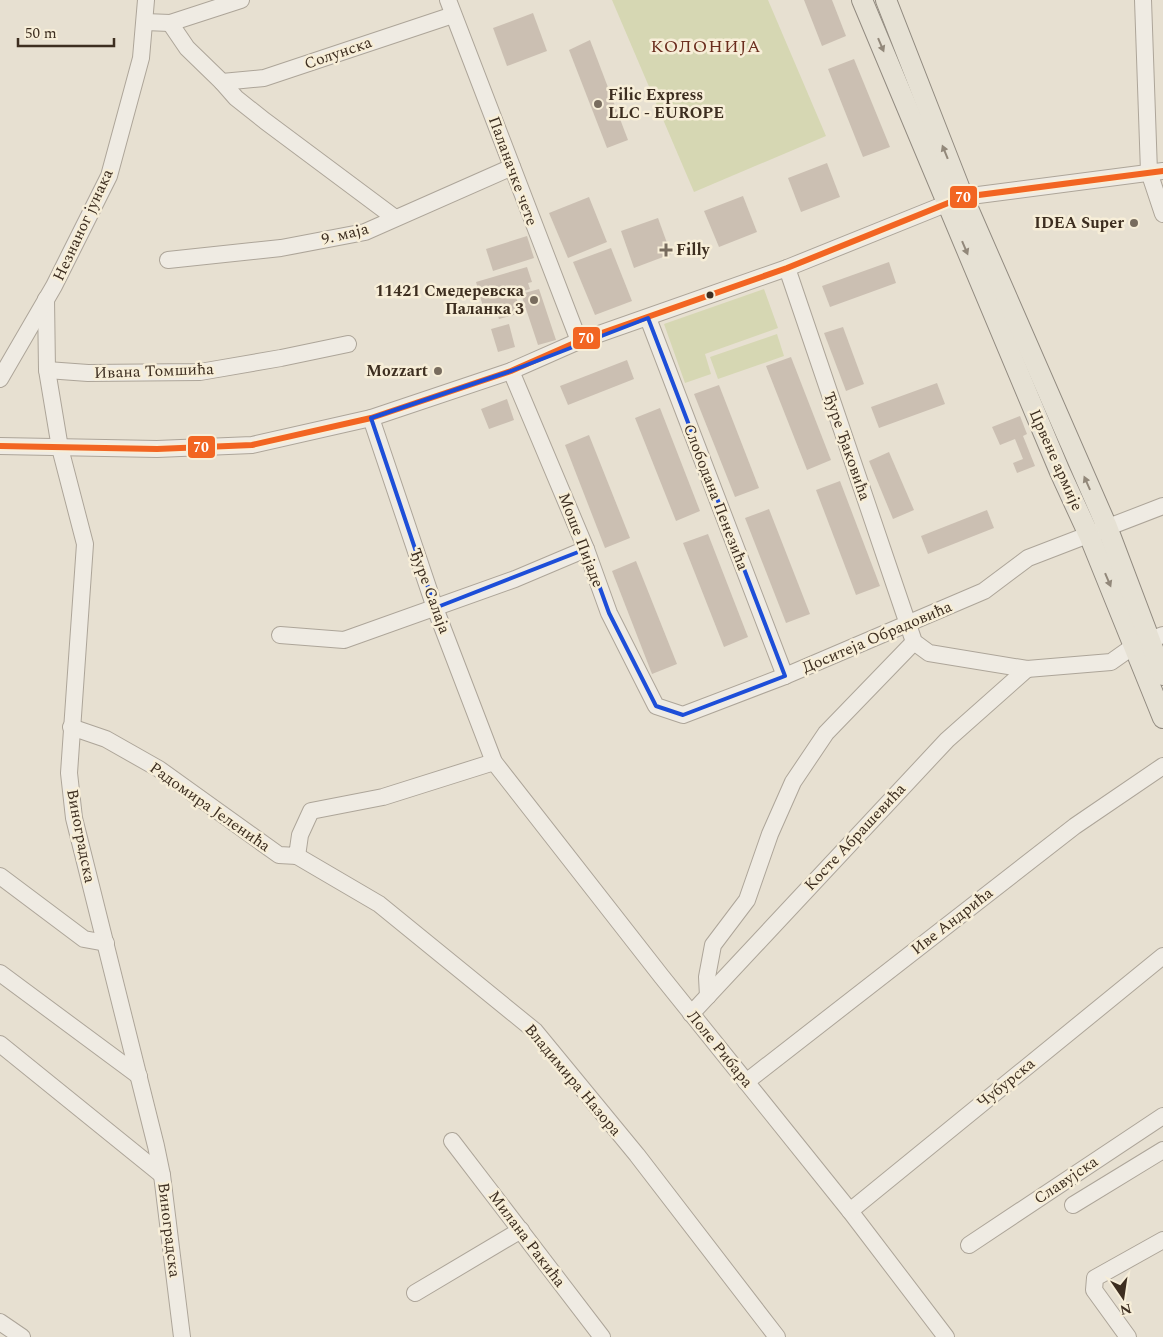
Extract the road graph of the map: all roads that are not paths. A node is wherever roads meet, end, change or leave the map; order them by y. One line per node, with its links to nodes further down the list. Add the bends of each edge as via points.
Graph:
1 (146, 0): 7 (street, Незнаног јунака)
2 (862, 0): 12 (main road, one-way to 12)
3 (886, 0): 12 (main road, one-way to 3)
4 (1143, 0): 11 (street)
5 (233, 1): 8 (street)
6 (451, 7): 9 (street, Солунска, via 264,78); 10 (street, Паланачке чете)
7 (145, 22): 8 (street); 17 (street, Незнаног јунака, via 142,58 109,176)
8 (170, 23): 9 (street, via 187,48)
9 (222, 82): 14 (street, via 257,115)
10 (512, 168): 14 (street, 9. маја); 19 (street, Паланачке чете)
11 (1156, 172): 12 (street); 13 (street)
12 (955, 200): 16 (street); 28 (main road, Црвене армије, via 1056,463)
13 (1163, 214)
14 (395, 218): 15 (street, 9. маја, via 365,232 324,240)
15 (168, 260)
16 (787, 268): 18 (street); 31 (street, Ђуре Ђаковића)
17 (46, 299): 21 (street, Виноградска); 23 (street, Незнаног јунака)
18 (648, 318): 19 (street); 37 (street, Слободана Пенезића)
19 (579, 341): 22 (street)
20 (348, 344): 21 (street, Ивана Томшића, via 200,372)
21 (47, 370): 26 (street, Виноградска)
22 (511, 371): 24 (street); 29 (street, Моше Пијаде)
23 (0, 379)
24 (370, 418): 26 (street, via 252,445); 30 (street, Ђуре Салаја)
25 (0, 446): 26 (street)
26 (60, 448): 40 (street, Виноградска, via 84,544)
27 (1163, 506): 28 (street, Доситеја Обрадовића)
28 (1098, 531): 31 (street, Доситеја Обрадовића, via 1028,558 984,591); 33 (main road, Црвене армије)
29 (586, 549): 30 (street); 38 (street, Моше Пијаде, via 609,613)
30 (435, 608): 32 (street, via 344,640); 41 (street, Ђуре Салаја)
31 (907, 624): 34 (street); 37 (street, Доситеја Обрадовића)
32 (280, 636)
33 (1148, 641): 35 (street, via 1111,662); 36 (main road, Црвене армије); 39 (main road, Црвене армије)
34 (914, 642): 35 (street, via 928,653); 48 (street, Доситеја Обрадовића, via 826,733 793,782 770,834 747,900 713,945 707,977)
35 (1027, 669): 48 (street, Косте Абрашевића, via 947,740)
36 (1163, 675)
37 (785, 676): 38 (street, Доситеја Обрадовића, via 684,715)
38 (656, 706)
39 (1163, 718)
40 (71, 727): 43 (street, Радомира Јеленића, via 106,739 159,769 279,855); 45 (street, Виноградска, via 69,773 74,818)
41 (494, 762): 43 (street, via 383,797 311,811 300,835); 49 (street, Лоле Рибара)
42 (1163, 766): 52 (street, Иве Андрића, via 1075,826)
43 (297, 856): 67 (street, Владимира Назора, via 379,904 535,1031 637,1155)
44 (0, 876): 45 (street, via 84,939)
45 (106, 942): 51 (street, Виноградска)
46 (1163, 956): 58 (street, Чубурска)
47 (0, 972): 51 (street)
48 (708, 996): 49 (street, Косте Абрашевића)
49 (691, 1014): 52 (street, Лоле Рибара)
50 (0, 1044): 56 (street)
51 (139, 1076): 56 (street, Виноградска)
52 (746, 1082): 58 (street, Лоле Рибара)
53 (1163, 1116): 61 (street, Славујска)
54 (452, 1141): 59 (street, Милана Ракића)
55 (1163, 1150): 57 (street)
56 (162, 1175): 65 (street, Виноградска)
57 (1073, 1205)
58 (850, 1211): 68 (street, Лоле Рибара)
59 (521, 1230): 62 (street); 66 (street, Милана Ракића)
60 (1163, 1240): 69 (street, via 1096,1278 1094,1290)
61 (969, 1245)
62 (415, 1293)
63 (0, 1322): 64 (street)
64 (22, 1337)
65 (182, 1337)
66 (602, 1337)
67 (777, 1337)
68 (946, 1337)
69 (1128, 1337)

